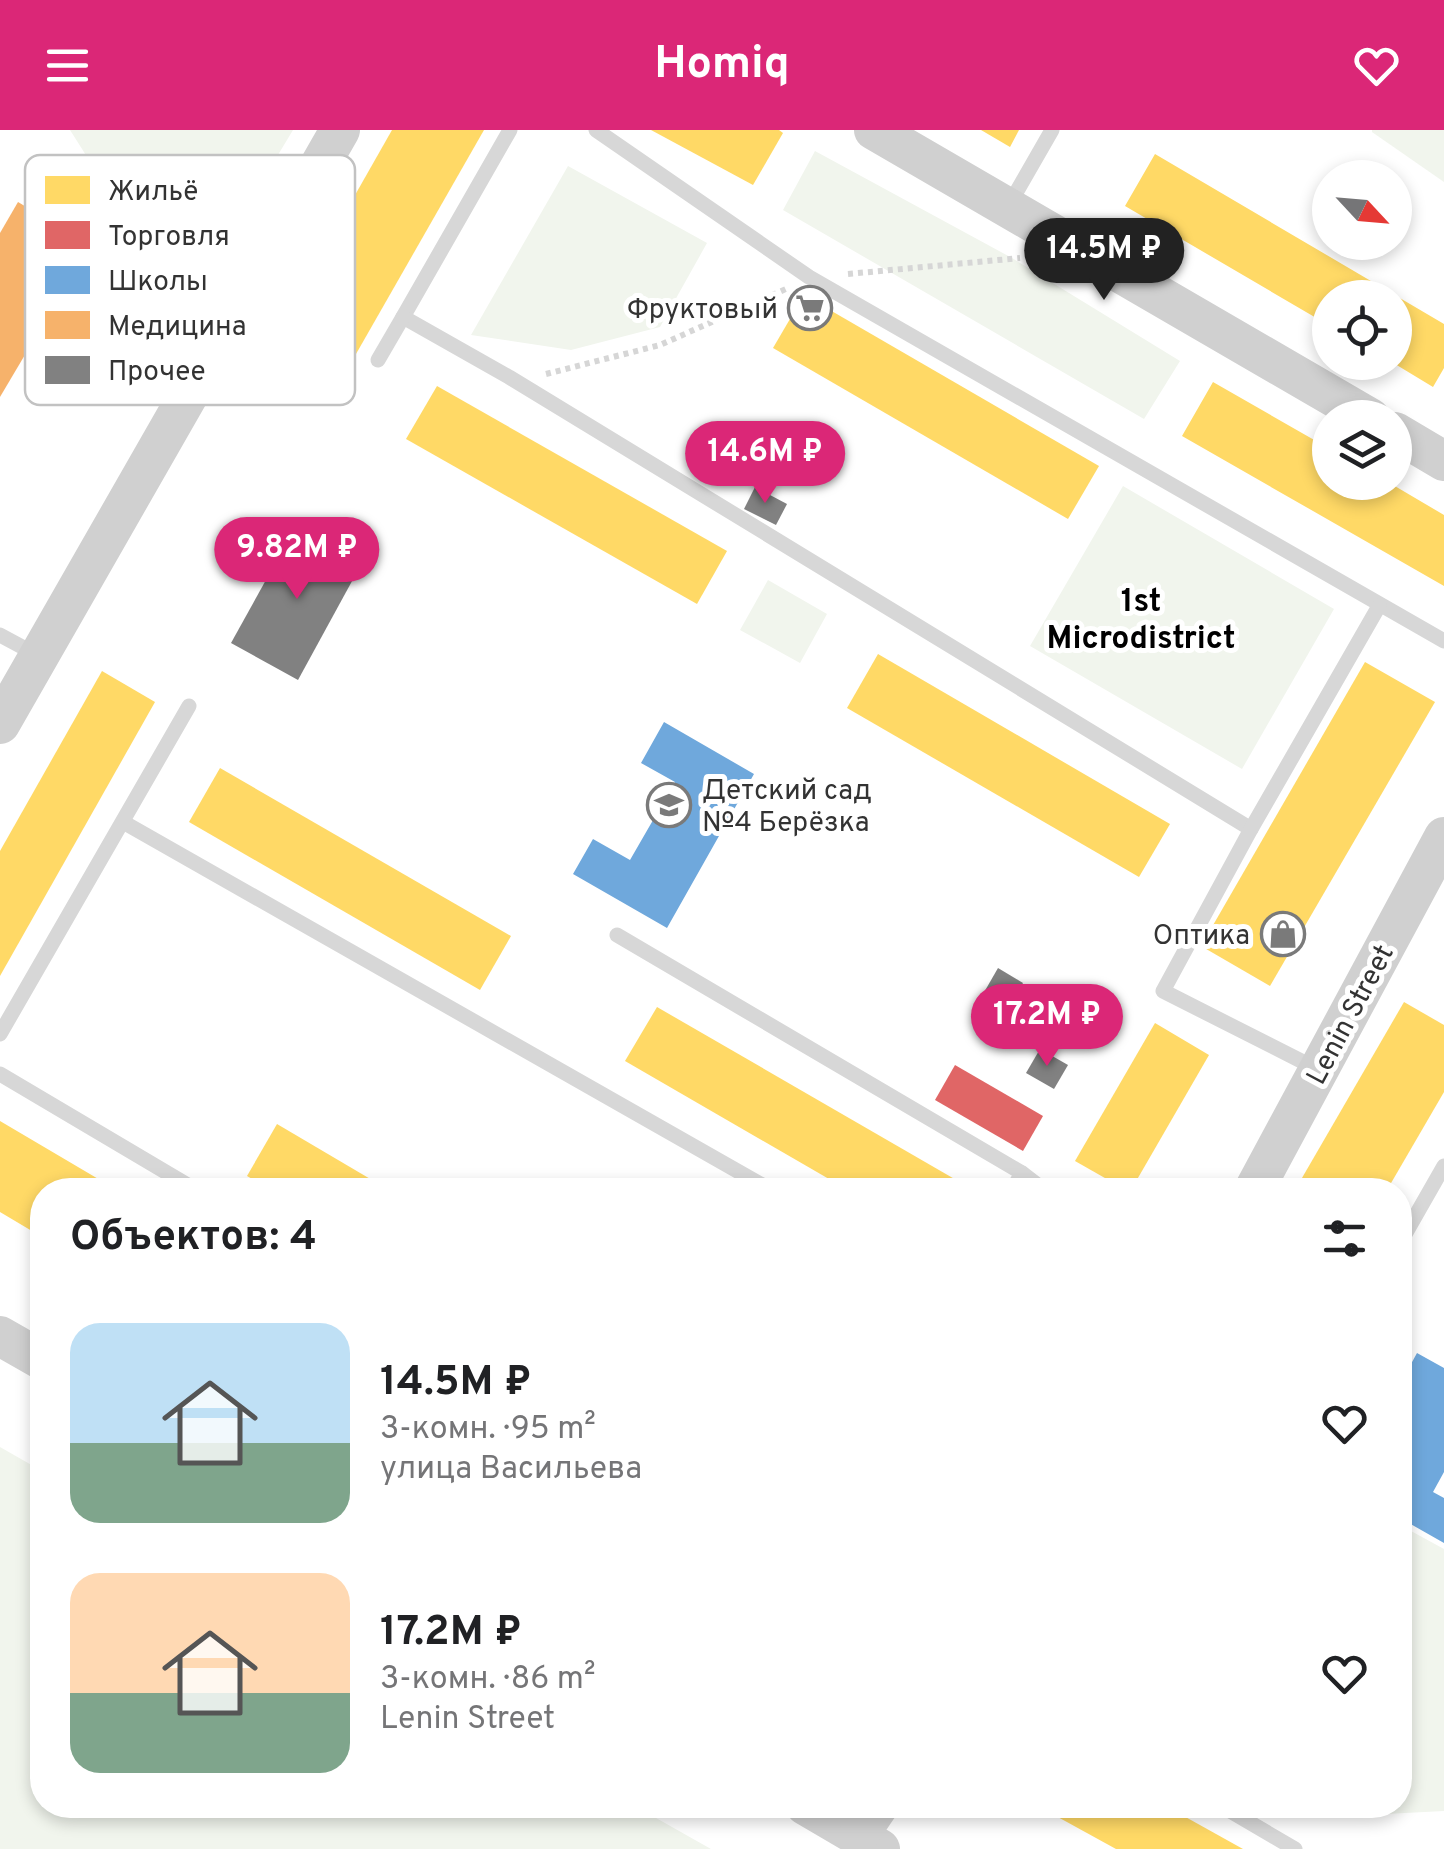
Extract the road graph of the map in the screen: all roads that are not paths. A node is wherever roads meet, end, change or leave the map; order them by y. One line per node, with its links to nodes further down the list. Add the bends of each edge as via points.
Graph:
1 (340, 130): 6 (street)
2 (510, 130): 8 (lane)
3 (596, 130): 14 (lane, via 809,277)
4 (874, 130): 7 (street)
5 (1052, 130): 7 (lane)
6 (326, 155)
7 (1008, 207): 10 (street)
8 (403, 317): 9 (lane); 21 (lane)
9 (378, 360)
10 (1339, 400)
11 (182, 405): 17 (street)
12 (1412, 442): 13 (street)
13 (1444, 461)
14 (1379, 606): 16 (lane); 21 (lane)
15 (0, 635): 17 (lane)
16 (1444, 641)
17 (38, 656): 19 (street)
18 (189, 706): 20 (lane)
19 (0, 724)
20 (122, 822): 24 (lane); 30 (lane)
21 (1250, 829): 25 (lane, via 1163,991)
22 (1444, 837): 25 (street, Lenin Street)
23 (617, 935): 28 (lane)
24 (0, 1034)
25 (1319, 1070): 33 (street, Lenin Street)
26 (0, 1074): 29 (lane)
27 (1444, 1166): 34 (lane)
28 (1022, 1172): 31 (lane); 32 (lane)
29 (176, 1178)
30 (750, 1178)
31 (1019, 1178)
32 (1029, 1178)
33 (1260, 1178)
34 (1412, 1222)
35 (0, 1336): 36 (street)
36 (30, 1353)
37 (840, 1818): 39 (street)
38 (1242, 1818): 40 (lane)
39 (872, 1830)
40 (1295, 1849)

